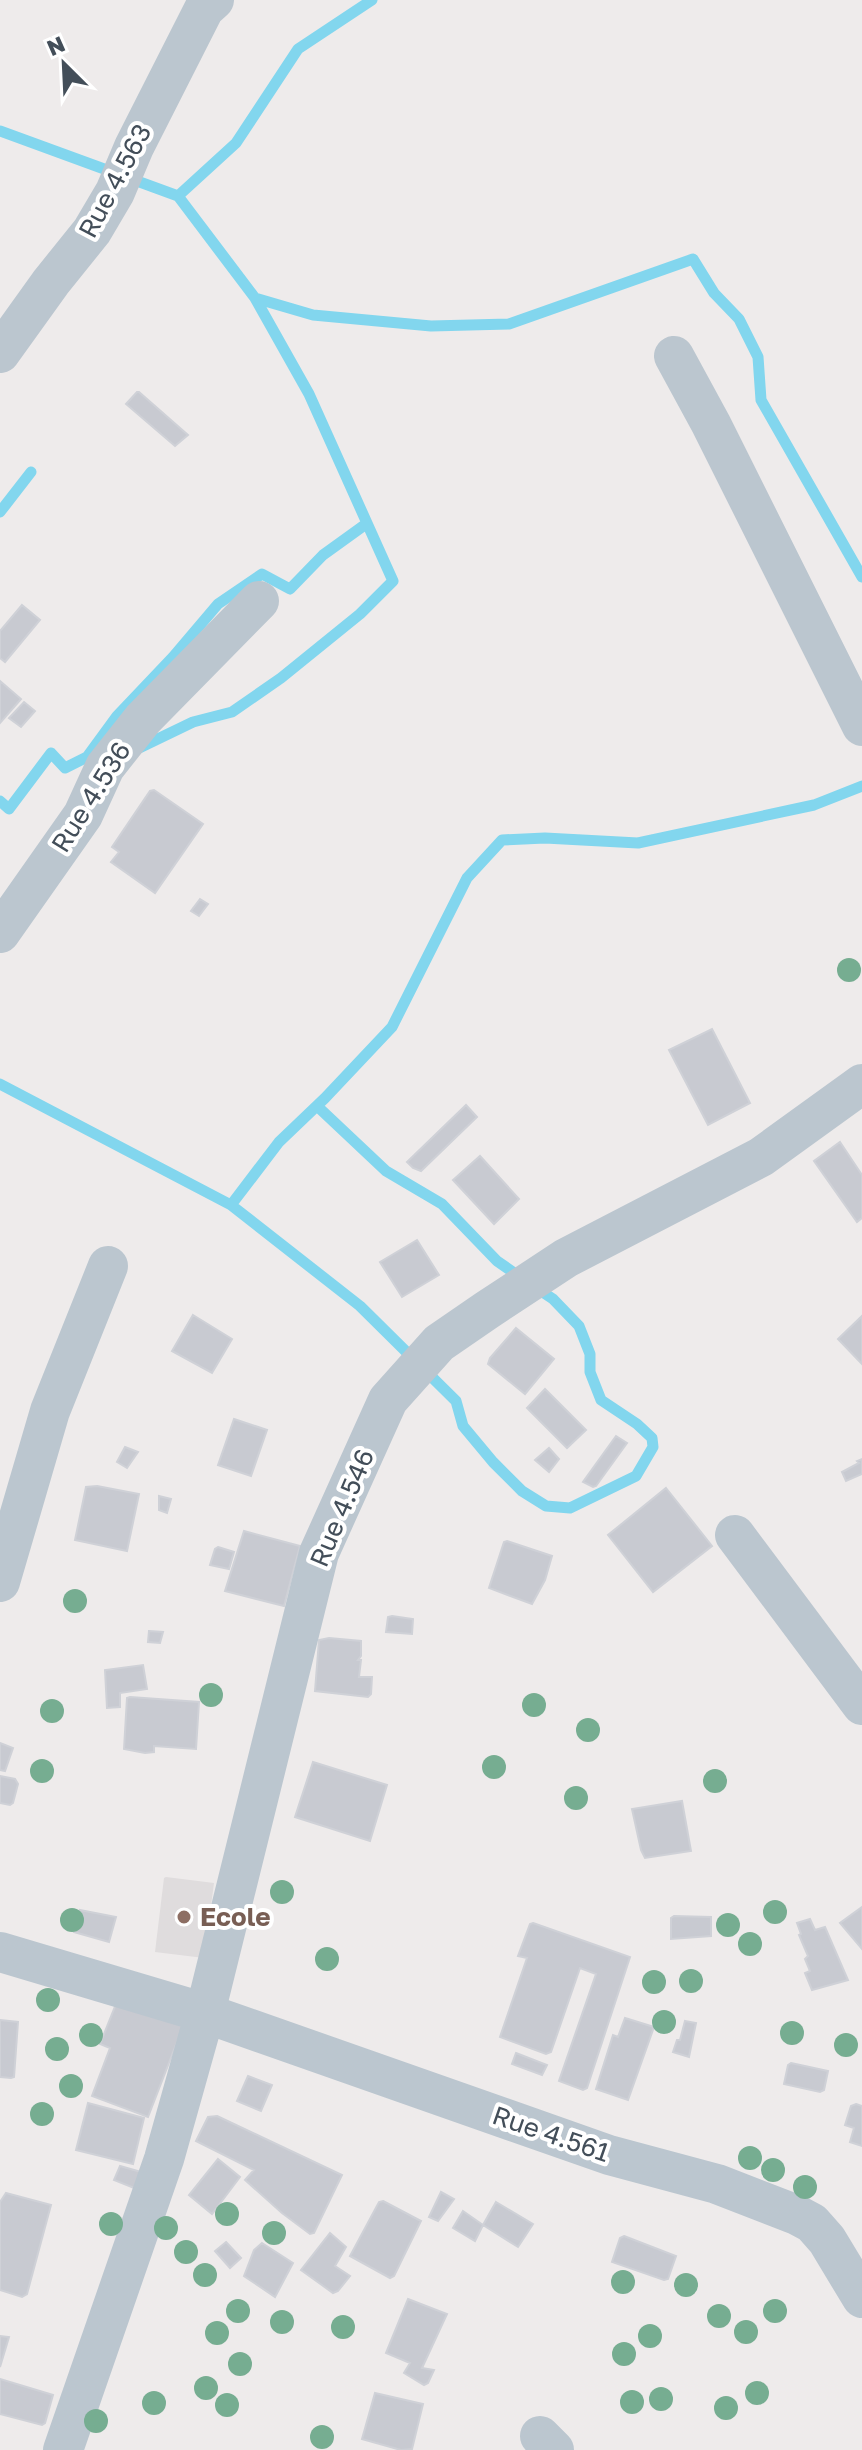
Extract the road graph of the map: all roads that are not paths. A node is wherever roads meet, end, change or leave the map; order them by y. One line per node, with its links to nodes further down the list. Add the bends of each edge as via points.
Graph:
1 (214, 0): 2 (street, Rue 4.563, via 204,9 92,231)
2 (0, 353)
3 (674, 356): 5 (street)
4 (259, 601): 6 (street, Rue 4.536, via 143,719 105,767 83,815)
5 (862, 726)
6 (0, 933)
7 (862, 1084): 13 (street, Rue 4.546, via 761,1157 566,1258 487,1310 439,1343 388,1400 319,1553)
8 (108, 1266): 10 (street, via 50,1411)
9 (735, 1535): 11 (street)
10 (0, 1582)
11 (862, 1705)
12 (0, 1952): 13 (street)
13 (205, 2013): 14 (street, Rue 4.561, via 797,2215 827,2240); 15 (street, Rue 4.546, via 164,2159)
14 (862, 2298)
15 (63, 2450)

